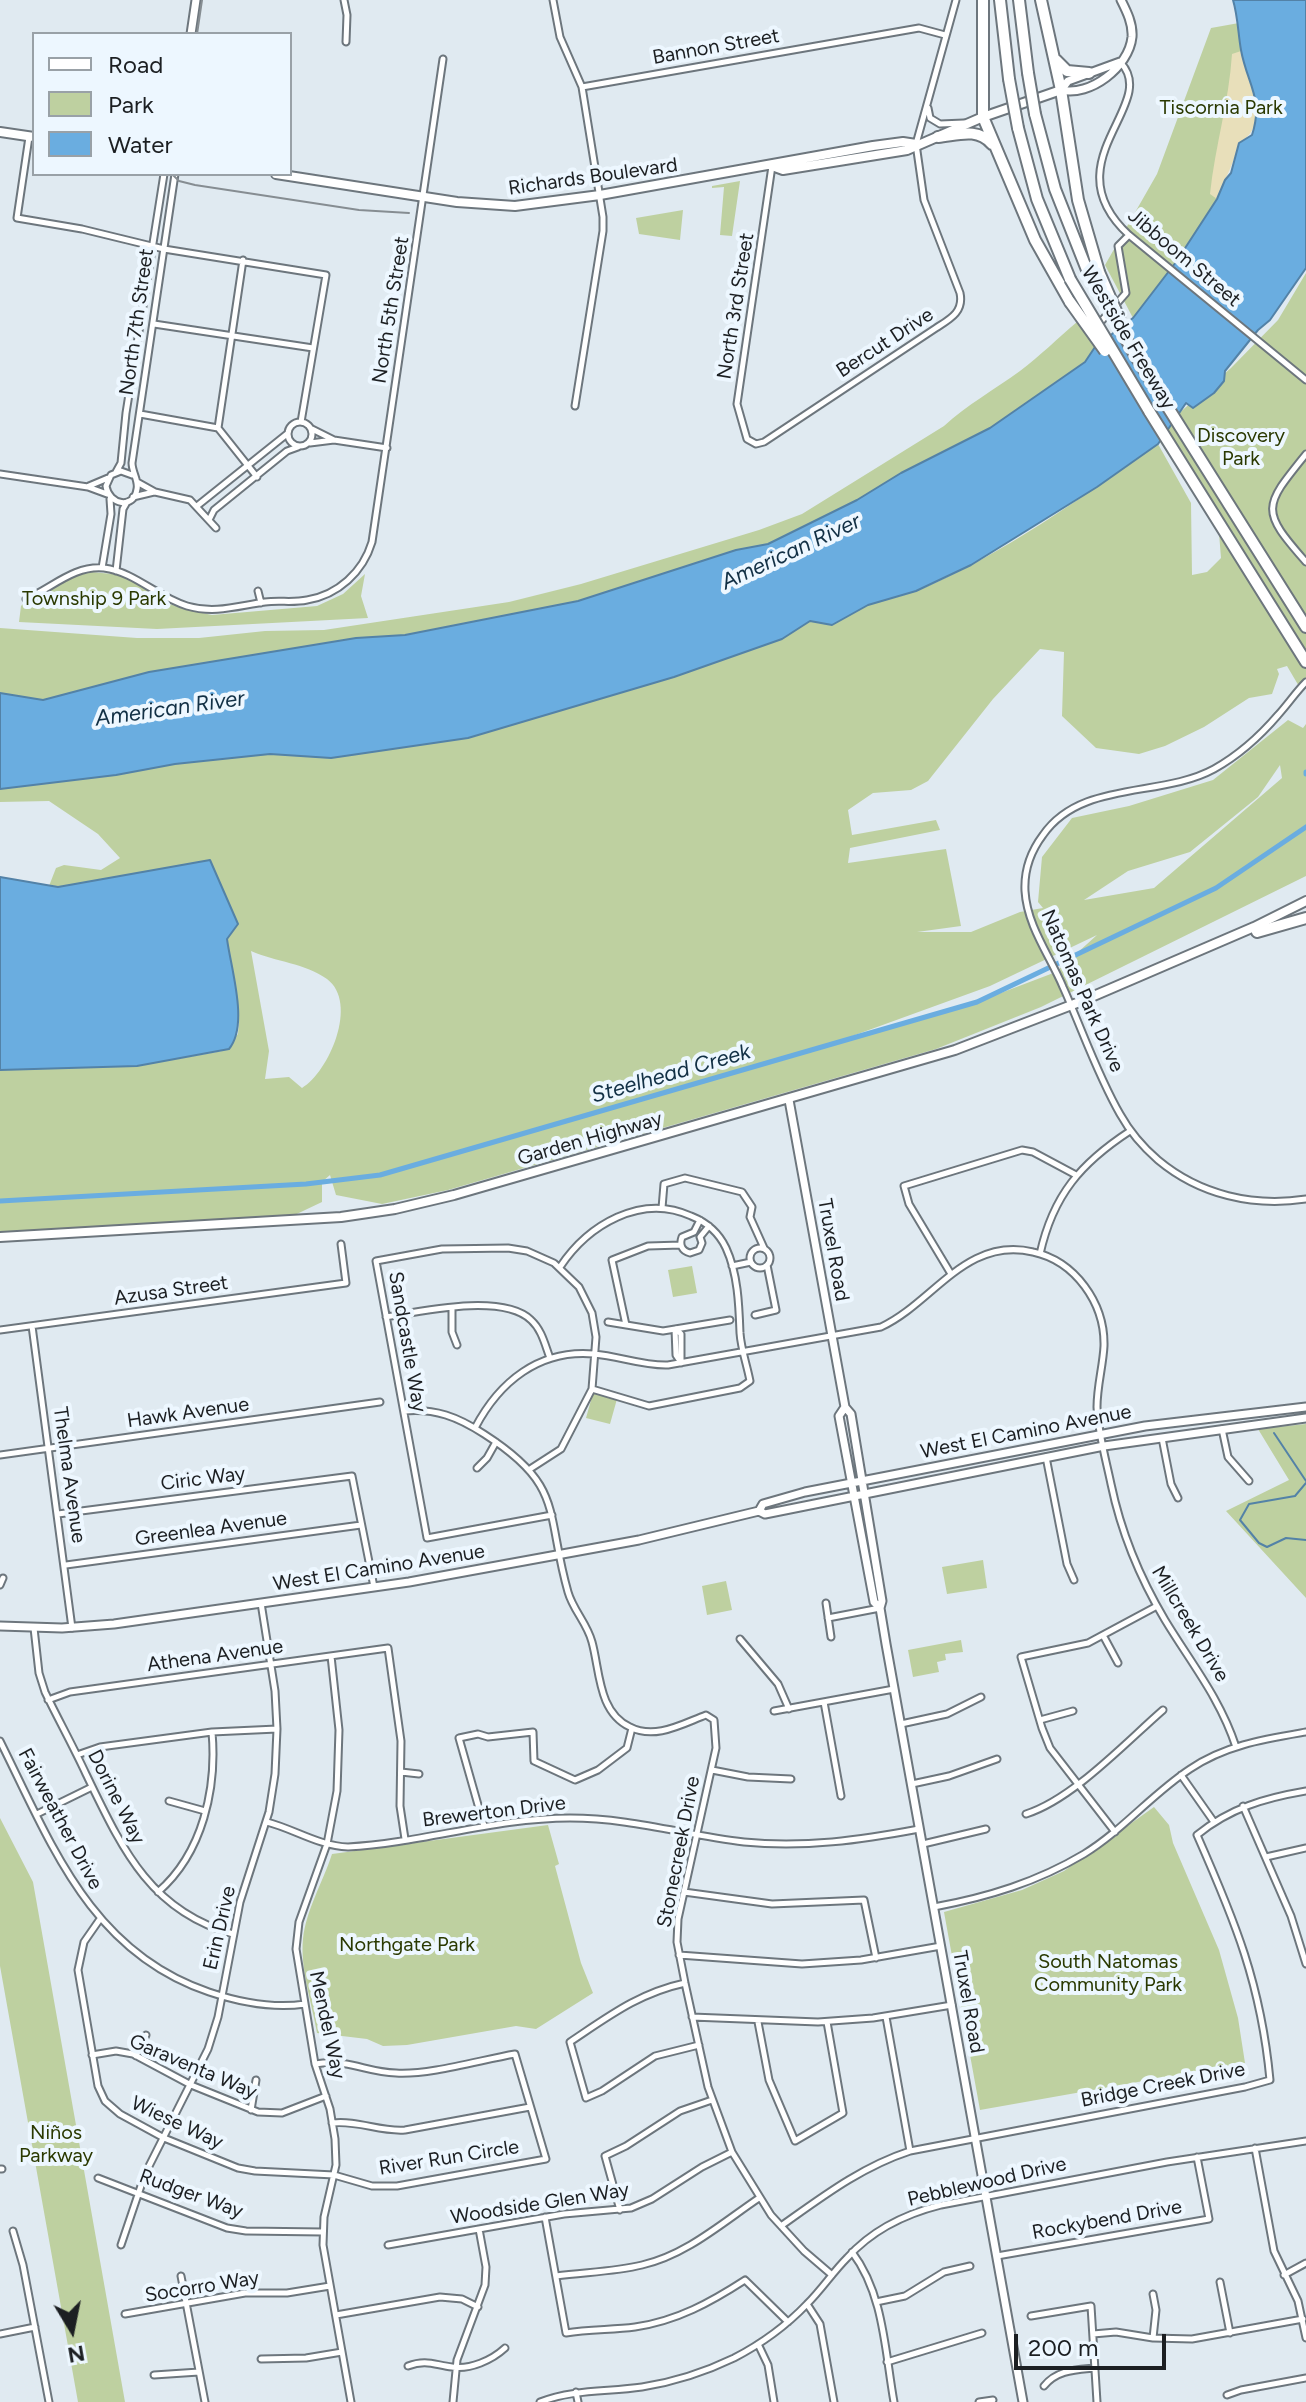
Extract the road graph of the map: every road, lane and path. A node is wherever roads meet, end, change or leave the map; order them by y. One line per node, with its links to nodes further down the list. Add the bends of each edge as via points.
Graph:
1 (196, 0): 10 (main road)
2 (344, 0): 12 (street)
3 (553, 0): 17 (street, via 560,37)
4 (956, 0): 11 (street, Bercut Drive)
5 (983, 0): 20 (highway)
6 (1000, 0): 44 (highway, Westside Freeway, bridge, via 1018,128 1037,199 1070,279)
7 (1019, 0): 41 (highway, Westside Freeway, bridge, via 1035,114 1055,189 1087,270)
8 (1041, 0): 13 (highway)
9 (1121, 0): 15 (main road, Jibboom Street, via 1132,36)
10 (191, 32)
11 (945, 35): 17 (street, Bannon Street, via 919,28); 19 (street, Bercut Drive)
12 (346, 42)
13 (1051, 51): 16 (highway, via 1067,71); 18 (highway)
14 (443, 59): 32 (street, North 5th Street)
15 (1120, 62): 16 (main road, Richards Boulevard); 18 (main road, Richards Boulevard, via 1103,80 1072,93); 33 (street, Jibboom Street, via 1129,72 1131,87 1099,175 1109,213)
16 (1089, 73): 18 (main road, Richards Boulevard, via 1068,81)
17 (582, 87): 31 (street)
18 (1061, 90): 20 (main road, Richards Boulevard); 41 (highway, bridge, via 1078,200 1099,272)
19 (929, 99): 21 (street, via 933,121); 25 (street, Bercut Drive)
20 (983, 117): 21 (main road, Richards Boulevard); 26 (highway)
21 (969, 123): 24 (main road, Richards Boulevard)
22 (0, 132): 23 (main road)
23 (32, 137): 34 (street, via 17,218)
24 (938, 137): 25 (main road, Richards Boulevard); 26 (highway, via 974,132)
25 (916, 144): 27 (main road, Richards Boulevard, via 907,150 783,170); 52 (street, Bercut Drive, via 924,200 960,293 960,308)
26 (996, 149): 44 (highway, bridge, via 1035,240 1070,302)
27 (772, 166): 31 (main road, Richards Boulevard); 52 (street, North 3rd Street, via 737,404 747,439)
28 (164, 176): 34 (street, North 7th Street)
29 (175, 176): 35 (street, North 7th Street)
30 (289, 176): 32 (main road, Richards Boulevard)
31 (600, 195): 32 (main road, Richards Boulevard, via 515,206); 43 (street, via 603,231)
32 (424, 197): 54 (street, North 5th Street)
33 (1129, 235): 39 (street, via 1118,246 1126,293); 42 (street, Jibboom Street)
34 (152, 247): 35 (street); 57 (street, North 7th Street, via 121,463)
35 (164, 249): 36 (street); 37 (street, North 7th Street)
36 (243, 260): 38 (street); 40 (street, via 326,275)
37 (154, 324): 38 (street); 45 (street, North 7th Street)
38 (232, 337): 40 (street); 47 (street)
39 (1085, 338)
40 (313, 348): 46 (street)
41 (1135, 355): 77 (highway, Westside Freeway)
42 (1306, 380)
43 (575, 406)
44 (1149, 411): 78 (highway, Westside Freeway)
45 (140, 414): 47 (street); 59 (street, North 7th Street)
46 (301, 422): 48 (street); 49 (street, via 290,426)
47 (218, 428): 56 (street)
48 (311, 429): 50 (street); 51 (street)
49 (287, 434): 53 (street); 56 (street)
50 (334, 440): 51 (street); 54 (street)
51 (309, 443): 53 (street)
52 (756, 444)
53 (298, 447): 60 (street)
54 (387, 448): 76 (street, North 5th Street, via 372,542 350,579 304,601)
55 (1306, 454): 71 (street, via 1275,495 1273,506 1276,527)
56 (247, 465): 60 (street); 68 (street)
57 (115, 472): 59 (street); 61 (street)
58 (0, 474): 63 (street)
59 (132, 475): 62 (street)
60 (257, 477): 69 (street, via 214,510)
61 (108, 478): 63 (street); 65 (street)
62 (137, 482): 64 (street); 66 (street)
63 (88, 487): 65 (street)
64 (155, 492): 66 (street); 68 (street, via 180,496)
65 (109, 496): 67 (street); 72 (street)
66 (133, 497): 67 (street)
67 (127, 502): 73 (street)
68 (197, 506): 69 (street)
69 (209, 520): 70 (street)
70 (216, 528)
71 (1306, 562)
72 (102, 568): 73 (street); 75 (street, via 71,574)
73 (116, 571): 76 (street, via 192,607 225,610)
74 (258, 591): 76 (street)
75 (26, 599)
76 (261, 603)
77 (1306, 627)
78 (1306, 662)
79 (1306, 682): 84 (street, Natomas Park Drive, via 1261,734 1212,770 1177,784 1085,802 1050,825 1033,851 1025,879 1027,903)
80 (1306, 901): 83 (main road, Garden Highway)
81 (1306, 915): 82 (highway)
82 (1257, 932): 83 (main road, Garden Highway)
83 (1166, 964): 84 (main road, Garden Highway)
84 (1071, 1005): 85 (main road, Garden Highway, via 955,1050); 86 (street, Natomas Park Drive)
85 (789, 1100): 92 (main road, Garden Highway, via 395,1209); 111 (main road, Truxel Road)
86 (1130, 1131): 87 (street); 88 (street, Natomas Park Drive, via 1169,1169 1206,1189 1253,1201)
87 (1076, 1175): 96 (street, via 1051,1217); 101 (street, via 1033,1152 1018,1150 904,1186 909,1204)
88 (1306, 1199)
89 (662, 1208): 90 (street); 95 (street, via 664,1184 685,1178 742,1192); 100 (street, via 605,1223 578,1243)
90 (700, 1220): 91 (street); 94 (street, via 694,1232 682,1237)
91 (709, 1226): 94 (street, via 697,1252 687,1252); 99 (street, via 723,1242)
92 (0, 1237)
93 (341, 1244): 108 (street, Azusa Street, via 346,1283)
94 (681, 1245): 107 (street, via 648,1246 612,1260)
95 (764, 1248): 97 (street, via 756,1248); 98 (street, via 769,1253)
96 (1040, 1254): 101 (street, Millcreek Drive, via 989,1253); 125 (street, Millcreek Drive, via 1079,1280 1099,1314 1104,1343 1097,1399)
97 (751, 1262): 98 (street, via 755,1267); 99 (street)
98 (767, 1265): 103 (street, via 776,1310)
99 (732, 1266): 113 (street)
100 (560, 1267): 104 (street, Sandcastle Way, via 508,1248 442,1249 376,1261); 114 (street, Sandcastle Way, via 589,1304)
101 (951, 1274): 111 (street, Millcreek Drive, via 892,1322)
102 (452, 1308): 104 (street); 112 (street); 115 (street, via 517,1311 538,1329)
103 (755, 1315)
104 (386, 1317): 121 (street, Sandcastle Way)
105 (730, 1320): 109 (street)
106 (608, 1322): 107 (street)
107 (626, 1325): 109 (street)
108 (32, 1326): 110 (street, Azusa Street); 129 (street, Thelma Avenue)
109 (675, 1328): 116 (street)
110 (0, 1330)
111 (832, 1334): 113 (street, Millcreek Drive); 119 (main road, Truxel Road)
112 (457, 1345)
113 (744, 1351): 116 (street, Millcreek Drive); 117 (street, via 750,1381 740,1388 649,1406)
114 (596, 1354): 115 (street, Millcreek Drive); 116 (street, Millcreek Drive, via 656,1366); 117 (street, Sandcastle Way)
115 (550, 1358): 123 (street, via 504,1385)
116 (681, 1363)
117 (592, 1389): 133 (street, via 561,1449)
118 (380, 1402): 129 (street, Hawk Avenue)
119 (845, 1407): 134 (main road, Truxel Road, via 851,1414); 136 (main road, Truxel Road, via 839,1416)
120 (1306, 1407): 125 (main road, West El Camino Avenue)
121 (404, 1411): 123 (street, via 441,1413); 142 (street, Sandcastle Way, via 427,1538)
122 (1306, 1418): 124 (main road, West El Camino Avenue)
123 (475, 1428): 127 (street)
124 (1222, 1428): 126 (main road, West El Camino Avenue); 135 (street, via 1228,1457)
125 (1101, 1434): 128 (street, Millcreek Drive); 134 (main road, West El Camino Avenue)
126 (1162, 1437): 128 (main road, West El Camino Avenue); 139 (street)
127 (496, 1442): 132 (street); 133 (street)
128 (1104, 1446): 131 (main road, West El Camino Avenue); 153 (street, Millcreek Drive, via 1124,1531)
129 (49, 1448): 130 (street, Hawk Avenue); 141 (street, Thelma Avenue)
130 (0, 1455)
131 (1046, 1457): 137 (main road, West El Camino Avenue); 147 (street)
132 (477, 1468)
133 (530, 1469): 142 (street)
134 (862, 1480): 136 (main road, West El Camino Avenue); 137 (main road, Truxel Road)
135 (1249, 1481)
136 (850, 1482): 138 (main road, Truxel Road); 140 (main road, West El Camino Avenue, via 763,1504)
137 (864, 1493): 138 (main road, West El Camino Avenue); 152 (main road, Truxel Road)
138 (853, 1495): 140 (main road, West El Camino Avenue); 152 (main road, Truxel Road, via 874,1602)
139 (1178, 1498)
140 (759, 1511): 144 (main road, West El Camino Avenue)
141 (58, 1514): 143 (street, Ciric Way, via 352,1476); 145 (street, Thelma Avenue)
142 (552, 1515): 144 (street)
143 (361, 1525): 145 (street, Greenlea Avenue); 149 (street)
144 (561, 1555): 149 (main road, West El Camino Avenue); 174 (street, via 570,1598 591,1639 608,1705)
145 (66, 1565): 157 (street, Thelma Avenue)
146 (3, 1578): 148 (street)
147 (1074, 1580)
148 (0, 1585)
149 (374, 1587): 150 (main road, West El Camino Avenue)
150 (261, 1602): 157 (main road, West El Camino Avenue); 163 (street, Erin Drive)
151 (826, 1603): 154 (street)
152 (881, 1605): 154 (street); 164 (main road, Truxel Road)
153 (1157, 1606): 159 (street); 179 (street, Millcreek Drive, via 1219,1702)
154 (828, 1618): 158 (street)
155 (0, 1626): 156 (main road, West El Camino Avenue)
156 (34, 1628): 157 (main road, West El Camino Avenue); 166 (street, Dorine Way)
157 (72, 1628)
158 (831, 1637)
159 (1104, 1637): 162 (street); 172 (street, via 1021,1657)
160 (740, 1639): 168 (street, via 778,1684)
161 (331, 1656): 163 (street, Athena Avenue); 183 (street, Athena Avenue, via 388,1648); 205 (street, Mendel Way, via 339,1764)
162 (1118, 1663)
163 (271, 1664): 166 (street, Athena Avenue, via 70,1692); 175 (street, Erin Drive)
164 (895, 1689): 167 (street); 173 (main road, Truxel Road)
165 (981, 1697): 173 (street, via 947,1714)
166 (48, 1700): 180 (street, Dorine Way)
167 (824, 1702): 168 (street); 191 (street)
168 (789, 1709): 170 (street)
169 (1163, 1710): 187 (street)
170 (774, 1711)
171 (1073, 1711): 172 (street)
172 (1040, 1720): 187 (street, via 1050,1748)
173 (901, 1724): 188 (main road, Truxel Road)
174 (632, 1728): 182 (street, Stonecreek Drive, via 657,1732 712,1717 717,1741); 199 (street, via 627,1748 575,1780 534,1761 533,1732 459,1738)
175 (277, 1729): 176 (street); 197 (street, Erin Drive)
176 (212, 1732): 180 (street, via 100,1747); 194 (street, via 213,1771)
177 (1306, 1732): 179 (street)
178 (0, 1741): 195 (street, Fairweather Drive)
179 (1236, 1747): 185 (street)
180 (77, 1755): 189 (street, Dorine Way)
181 (997, 1759): 188 (street)
182 (712, 1770): 186 (street); 203 (street, Stonecreek Drive)
183 (401, 1772): 184 (street); 204 (street)
184 (419, 1774)
185 (1181, 1775): 198 (street); 202 (street)
186 (791, 1779)
187 (1077, 1783): 196 (street); 202 (street)
188 (912, 1784): 200 (main road, Truxel Road)
189 (92, 1787): 195 (street); 209 (street, Dorine Way, via 125,1853)
190 (1306, 1791): 193 (street)
191 (841, 1796)
192 (169, 1801): 194 (street)
193 (1243, 1806): 198 (street); 208 (street)
194 (205, 1811): 209 (street, via 187,1859)
195 (37, 1814): 212 (street, Fairweather Drive, via 65,1870)
196 (1026, 1814)
197 (267, 1822): 205 (street, Brewerton Drive); 213 (street, Erin Drive)
198 (1214, 1822): 238 (street, Bridge Creek Drive, via 1197,1835 1253,1975 1270,2080)
199 (484, 1826): 203 (street, Brewerton Drive, via 594,1818); 204 (street, Brewerton Drive)
200 (920, 1829): 203 (street, Brewerton Drive, via 807,1845); 206 (main road, Truxel Road)
201 (986, 1829): 206 (street)
202 (1115, 1832): 211 (street, via 1028,1882)
203 (697, 1834): 210 (street, Stonecreek Drive)
204 (405, 1839): 205 (street, Brewerton Drive, via 356,1847)
205 (327, 1844): 220 (street, Mendel Way, via 297,1931)
206 (923, 1844): 211 (main road, Truxel Road)
207 (1306, 1848): 208 (street)
208 (1266, 1857): 217 (street)
209 (158, 1892): 213 (street, Dorine Way, via 190,1917)
210 (684, 1892): 215 (street, Stonecreek Drive); 216 (street, via 772,1904 864,1900)
211 (934, 1907): 214 (main road, Truxel Road)
212 (100, 1919): 219 (street, Fairweather Drive, via 151,1964); 228 (street, Wiese Way, via 84,1942 78,1970)
213 (233, 1934): 219 (street, Erin Drive)
214 (941, 1946): 216 (street); 221 (main road, Truxel Road)
215 (679, 1955): 216 (street, via 793,1964); 218 (street, Stonecreek Drive)
216 (876, 1958)
217 (1306, 1964)
218 (685, 1983): 222 (street, Stonecreek Drive); 227 (street, via 637,1998 570,2042 586,2098 655,2056)
219 (222, 1996): 220 (street, Fairweather Drive, via 271,2006); 232 (street, Erin Drive, via 208,2049)
220 (305, 2004): 230 (street, Mendel Way)
221 (952, 2005): 223 (street); 238 (main road, Truxel Road)
222 (692, 2017): 224 (street); 227 (street, Stonecreek Drive)
223 (886, 2017): 225 (street); 242 (street)
224 (758, 2022): 225 (street); 225 (street, via 769,2080 795,2141 843,2113)
225 (827, 2022)
226 (146, 2035): 229 (street)
227 (699, 2045): 234 (street, Stonecreek Drive)
228 (92, 2055): 229 (street, Garaventa Way, via 116,2051); 239 (street, Wiese Way, via 98,2086 110,2107)
229 (136, 2056): 232 (street, Garaventa Way)
230 (315, 2064): 233 (street, Mendel Way); 235 (street, River Run Circle, via 349,2063 402,2074 515,2054)
231 (256, 2080): 236 (street)
232 (191, 2085): 236 (street, Garaventa Way); 239 (street, Erin Drive)
233 (326, 2096): 236 (street, Garaventa Way, via 282,2113); 237 (street, Mendel Way)
234 (712, 2100): 243 (street, Stonecreek Drive); 250 (street, via 680,2111 605,2156)
235 (530, 2107): 237 (street, via 405,2130); 245 (street, River Run Circle, via 546,2159 389,2187)
236 (251, 2110)
237 (332, 2123): 245 (street, Mendel Way)
238 (976, 2137): 242 (street); 248 (main road, Truxel Road)
239 (164, 2138): 245 (street, Wiese Way, via 247,2170); 247 (street, Erin Drive)
240 (1306, 2141): 241 (street, Pebblewood Drive)
241 (1255, 2147): 244 (street, Pebblewood Drive); 263 (street, via 1274,2251)
242 (910, 2151): 252 (street, via 851,2177)
243 (732, 2152): 249 (street, Stonecreek Drive); 250 (street, Woodside Glen Way, via 652,2199)
244 (1197, 2157): 248 (street, Pebblewood Drive); 259 (street, Rockybend Drive, via 1209,2219)
245 (334, 2175): 255 (street, Mendel Way)
246 (98, 2178): 247 (street, Rudger Way)
247 (139, 2191): 255 (street, Rudger Way, via 227,2228); 256 (street, Erin Drive)
248 (986, 2196): 258 (street, Pebblewood Drive, via 905,2217); 259 (main road, Truxel Road)
249 (759, 2198): 252 (street, Stonecreek Drive); 265 (street, via 662,2259)
250 (620, 2210): 251 (street, Woodside Glen Way)
251 (545, 2217): 253 (street, Woodside Glen Way); 265 (street)
252 (781, 2226): 262 (street, Stonecreek Drive)
253 (479, 2229): 257 (street, Woodside Glen Way); 272 (street, via 486,2278)
254 (13, 2231): 278 (street)
255 (323, 2232): 267 (street, Mendel Way)
256 (121, 2245)
257 (388, 2245)
258 (852, 2252): 262 (street, Pebblewood Drive); 269 (street)
259 (997, 2256): 310 (main road, Truxel Road)
260 (1306, 2263): 263 (street)
261 (970, 2266): 269 (street, via 944,2272 905,2296)
262 (832, 2275): 271 (street, Pebblewood Drive)
263 (1284, 2275): 276 (street)
264 (181, 2276): 270 (street)
265 (555, 2276): 277 (street, via 566,2333 671,2319 745,2280)
266 (1220, 2282): 280 (street)
267 (330, 2286): 270 (street, Socorro Way); 274 (street, Mendel Way)
268 (1153, 2294): 283 (street)
269 (876, 2302): 289 (street)
270 (187, 2304): 273 (street, Socorro Way); 293 (street)
271 (807, 2304): 277 (street, Pebblewood Drive); 307 (street, via 820,2324)
272 (478, 2307): 274 (street, via 440,2297); 291 (street)
273 (125, 2314)
274 (336, 2315): 287 (street, Mendel Way)
275 (1031, 2316): 282 (street, via 1091,2306)
276 (1303, 2319): 280 (street); 284 (street)
277 (788, 2322): 285 (street, Pebblewood Drive)
278 (35, 2327): 281 (street); 300 (street)
279 (982, 2333): 289 (street)
280 (1230, 2333): 283 (street)
281 (0, 2334)
282 (1093, 2334): 283 (street); 292 (street)
283 (1153, 2338)
284 (1306, 2338)
285 (758, 2344): 297 (street, Pebblewood Drive, via 679,2379); 306 (street, via 768,2365)
286 (505, 2348): 291 (street, via 480,2363)
287 (342, 2352): 288 (street); 302 (street, Mendel Way)
288 (261, 2359)
289 (887, 2362): 308 (street)
290 (408, 2366): 291 (street, via 426,2362)
291 (455, 2367): 303 (street)
292 (1095, 2368): 296 (street, via 1061,2373); 311 (street)
293 (199, 2372): 294 (street); 301 (street)
294 (154, 2375)
295 (1306, 2378): 298 (street)
296 (1044, 2386)
297 (576, 2392): 304 (street, Pebblewood Drive); 305 (street)
298 (1227, 2395)
299 (993, 2400): 309 (street)
300 (49, 2402)
301 (205, 2402)
302 (351, 2402)
303 (453, 2402)
304 (540, 2402)
305 (578, 2402)
306 (774, 2402)
307 (834, 2402)
308 (894, 2402)
309 (979, 2402)
310 (1023, 2402)
311 (1097, 2402)

